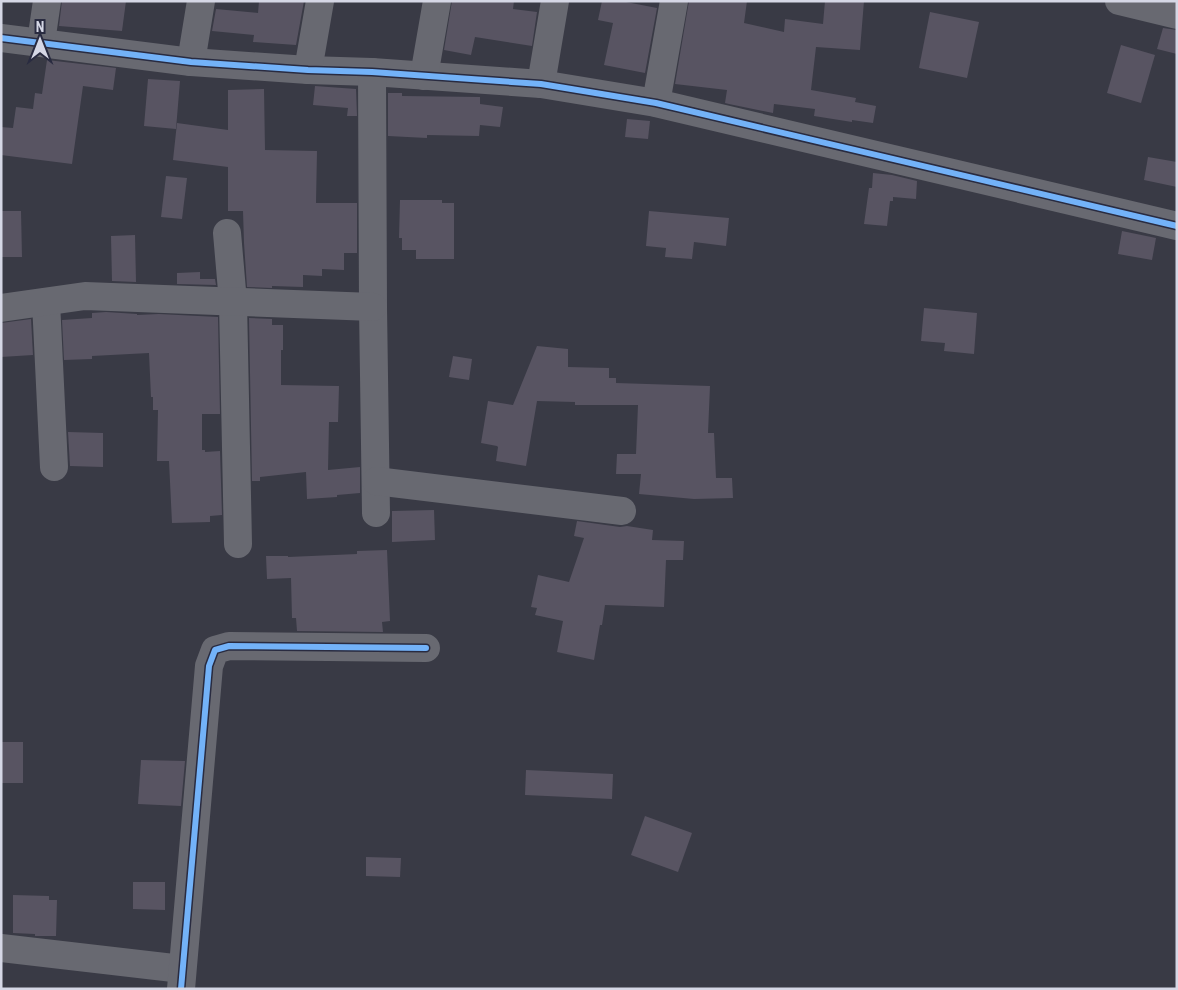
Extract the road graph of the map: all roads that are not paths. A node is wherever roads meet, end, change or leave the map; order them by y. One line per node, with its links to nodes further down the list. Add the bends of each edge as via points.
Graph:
1 (47, 1): 10 (street)
2 (201, 1): 11 (street)
3 (320, 1): 12 (street)
4 (437, 1): 14 (street)
5 (555, 1): 15 (street)
6 (674, 1): 16 (street)
7 (1119, 1): 8 (street)
8 (1177, 15)
9 (1, 38): 10 (street)
10 (41, 42): 11 (street)
11 (191, 62): 12 (street)
12 (308, 70): 13 (street)
13 (372, 72): 14 (street); 21 (street)
14 (424, 76): 15 (street)
15 (541, 84): 16 (street)
16 (656, 103): 17 (street)
17 (1177, 226)
18 (227, 232): 20 (street)
19 (46, 302): 20 (street, via 85,296); 22 (street); 23 (street)
20 (233, 302): 21 (street); 27 (street)
21 (373, 307): 24 (street)
22 (1, 308)
23 (54, 467)
24 (376, 481): 25 (street); 26 (street)
25 (622, 511)
26 (376, 513)
27 (238, 544)
28 (426, 648): 30 (street, via 229,646 215,650 210,666)
29 (1, 948): 30 (street)
30 (182, 979)

